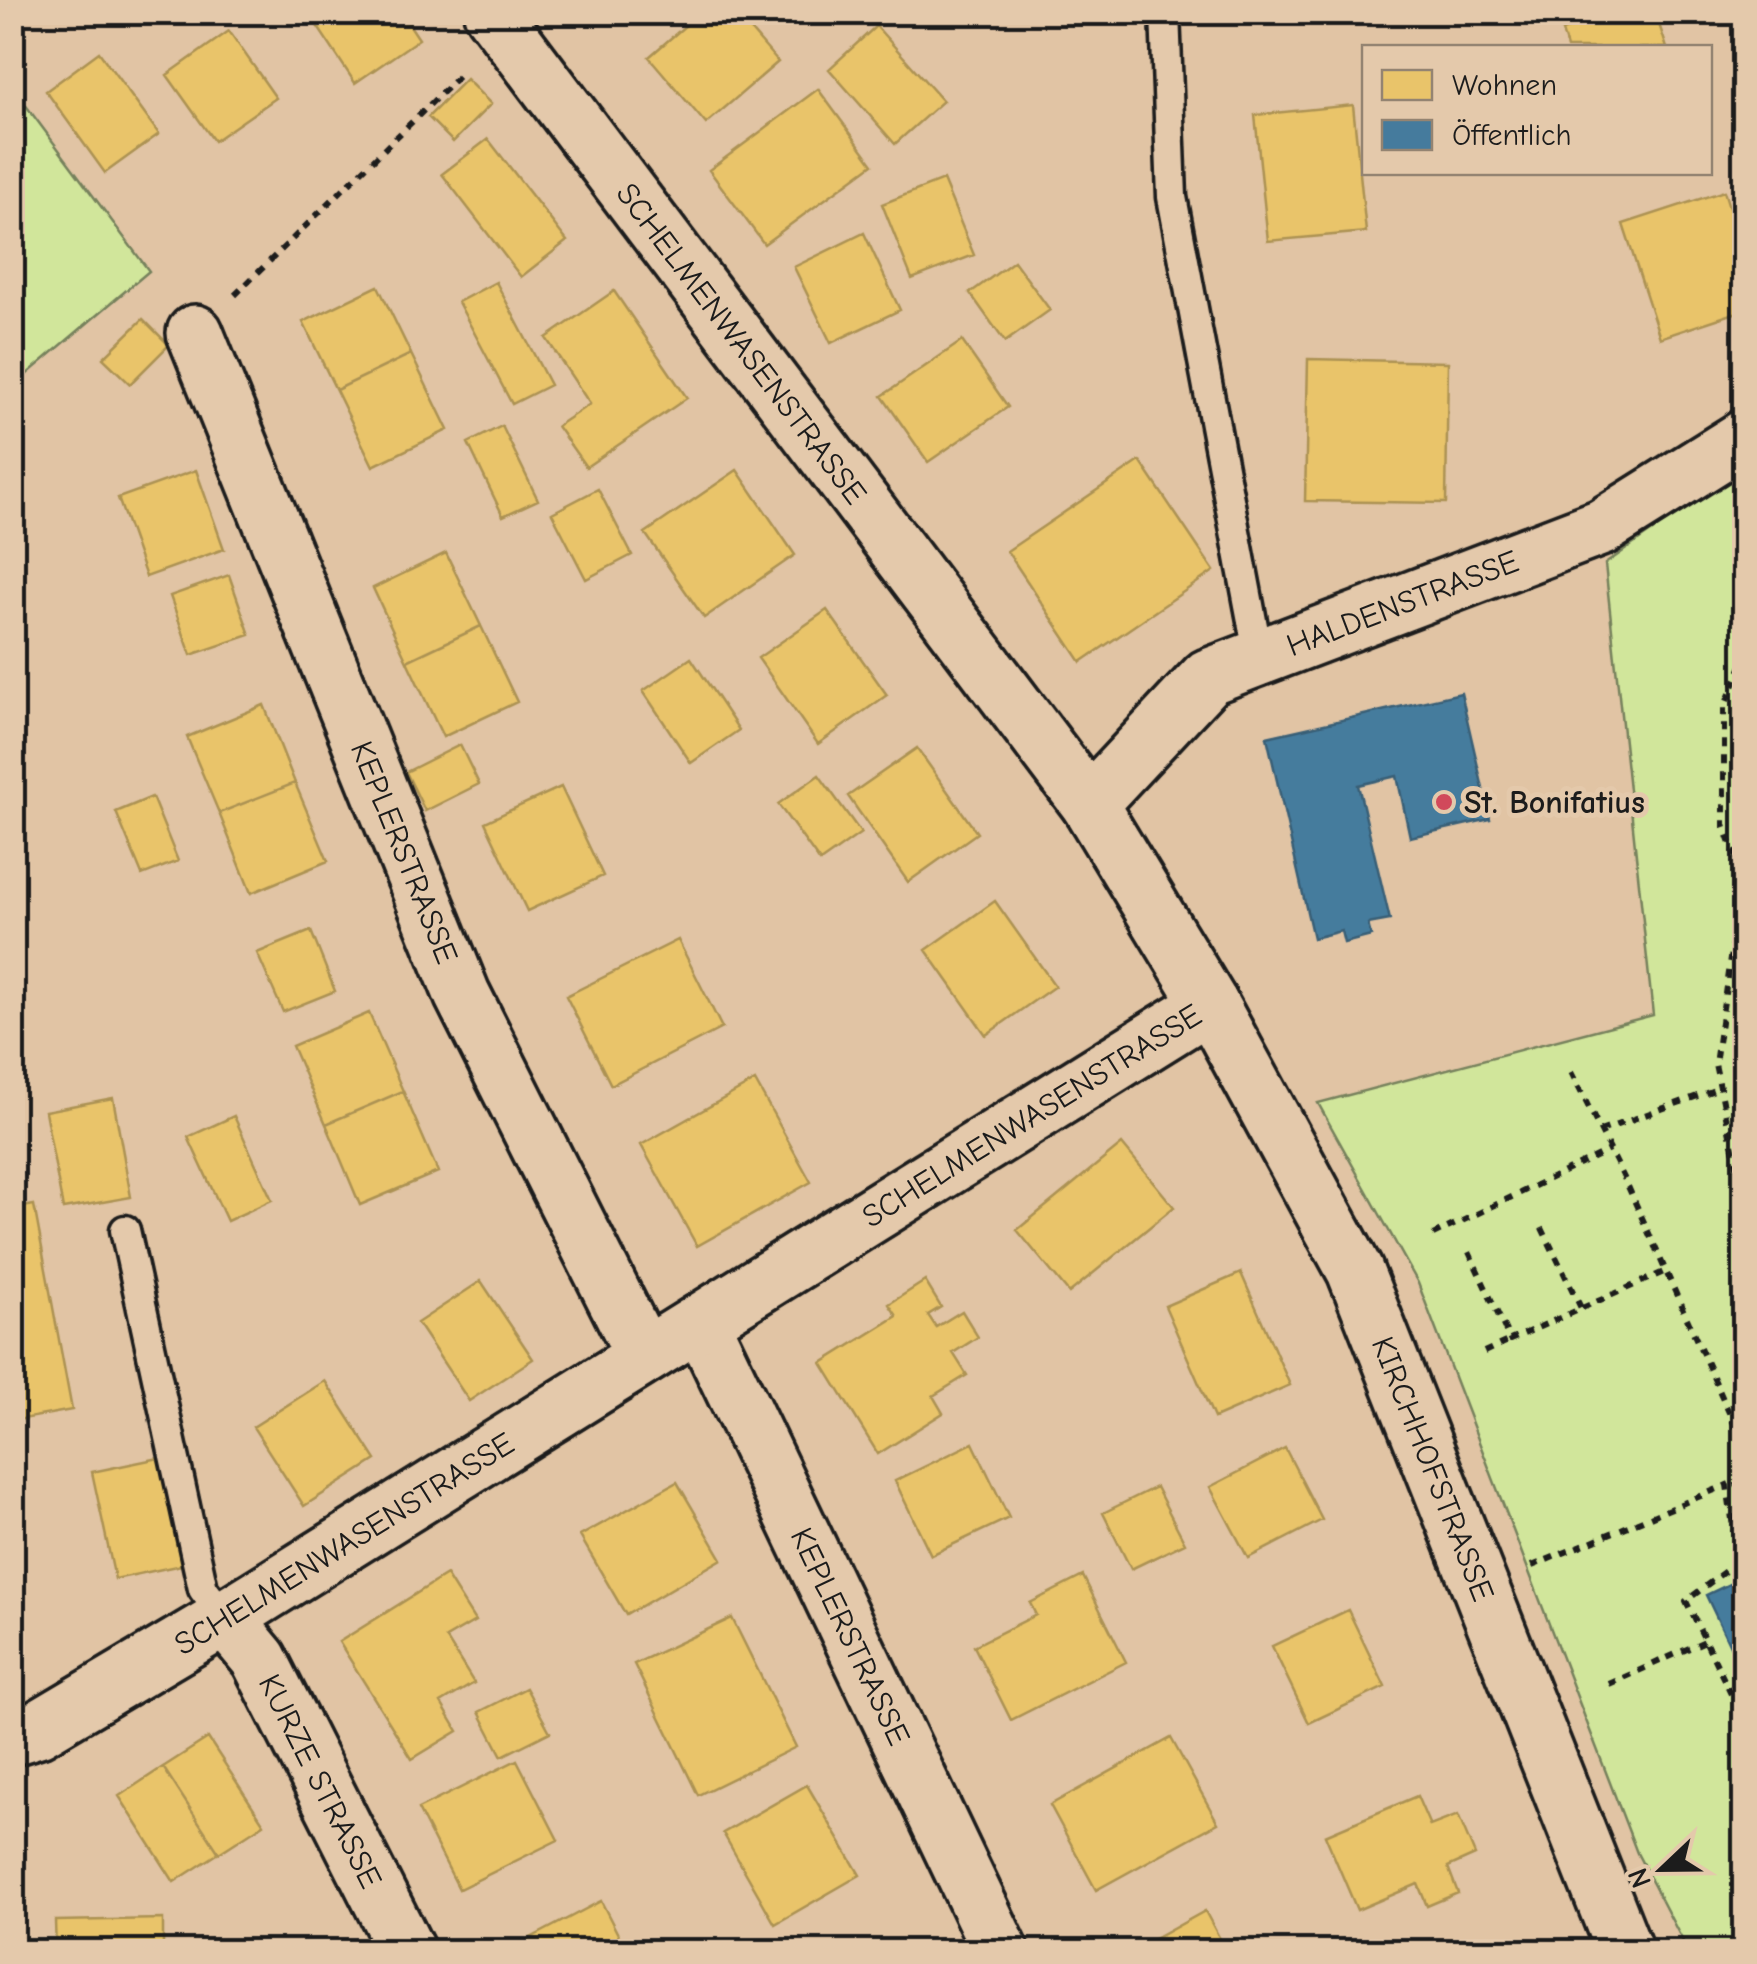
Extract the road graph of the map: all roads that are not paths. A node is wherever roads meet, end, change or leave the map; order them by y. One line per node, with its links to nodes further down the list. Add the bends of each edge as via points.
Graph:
1 (1165, 12): 5 (lane, via 1172,197)
2 (499, 21): 6 (street, SCHELMENWASENSTRASSE)
3 (195, 333): 10 (street, KEPLERSTRASSE, via 462,994)
4 (1744, 438): 5 (street, HALDENSTRASSE, via 1602,527)
5 (1259, 658): 6 (street, HALDENSTRASSE, via 1208,677)
6 (1088, 804): 7 (street, SCHELMENWASENSTRASSE)
7 (1210, 1004): 9 (street, SCHELMENWASENSTRASSE); 15 (street, KIRCHHOFSTRASSE, via 1354,1270)
8 (125, 1230): 11 (lane, via 203,1590)
9 (701, 1322): 10 (street, SCHELMENWASENSTRASSE); 14 (street, KEPLERSTRASSE)
10 (644, 1356): 11 (street, SCHELMENWASENSTRASSE)
11 (225, 1618): 12 (street, SCHELMENWASENSTRASSE, via 38,1729); 13 (street, KURZE STRASSE, via 259,1659)
12 (12, 1737)
13 (407, 1952)
14 (1002, 1952)
15 (1625, 1952)

